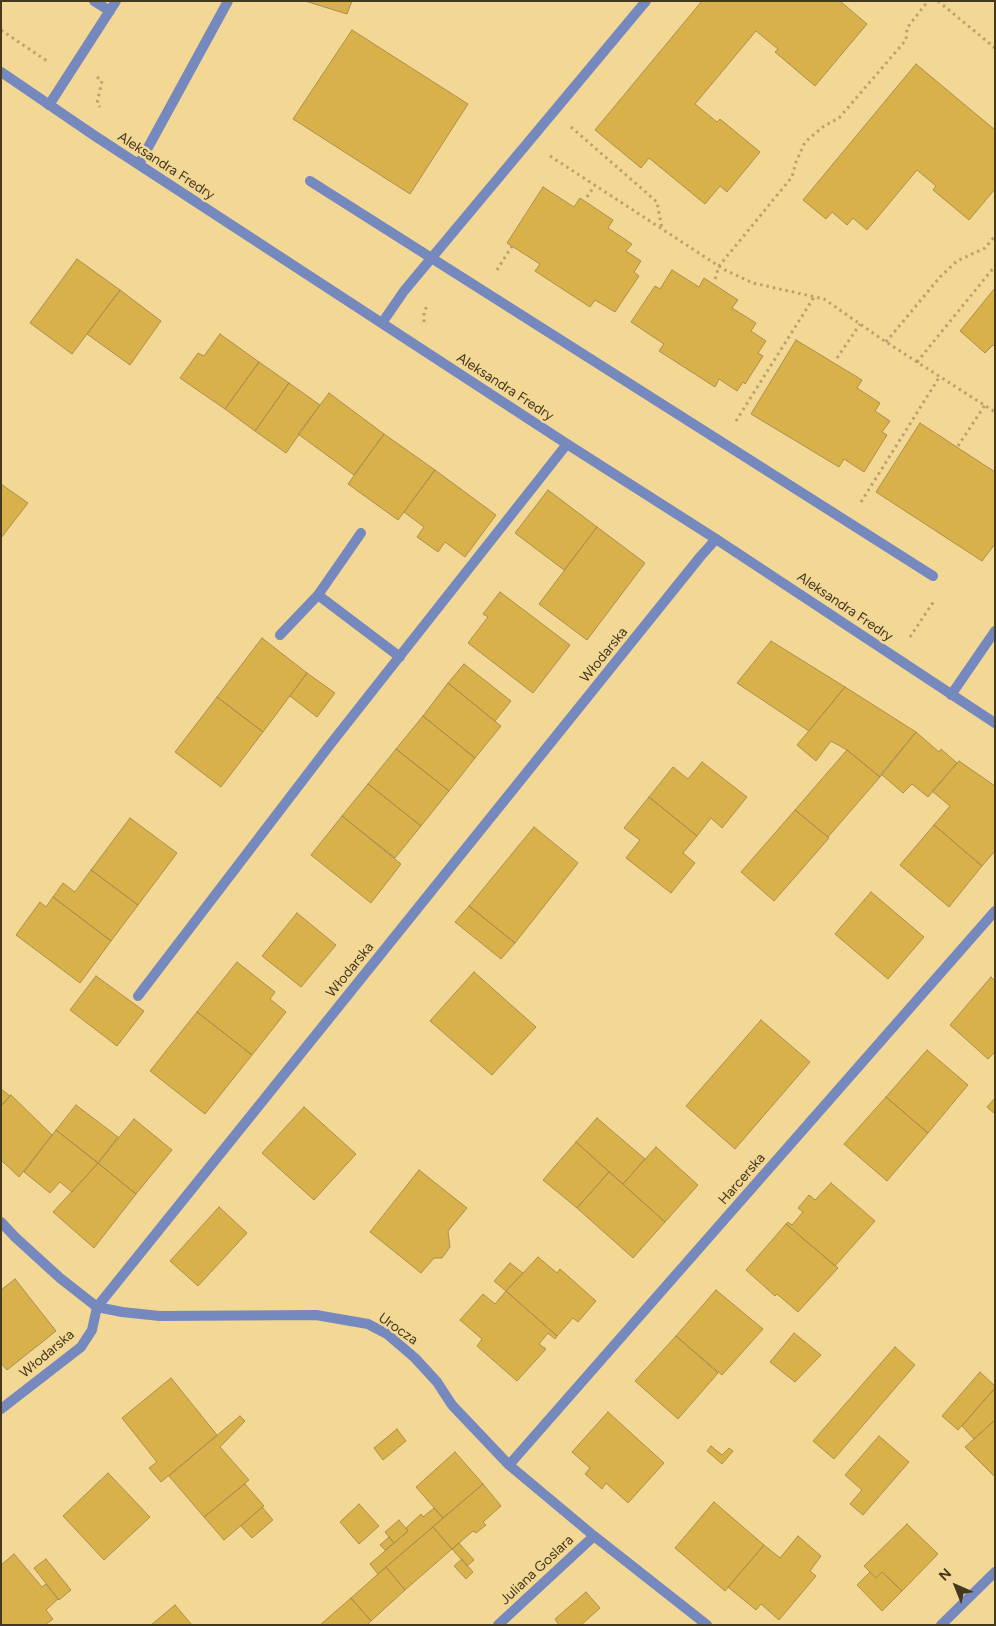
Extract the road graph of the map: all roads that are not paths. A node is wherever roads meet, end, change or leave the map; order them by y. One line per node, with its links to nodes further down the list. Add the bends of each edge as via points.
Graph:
1 (94, 1): 5 (street)
2 (116, 1): 5 (street)
3 (228, 1): 8 (street)
4 (646, 1): 10 (street)
5 (110, 11): 7 (street)
6 (1, 72): 7 (street, Aleksandra Fredry)
7 (49, 105): 8 (street, Aleksandra Fredry)
8 (139, 164): 11 (street, Aleksandra Fredry)
9 (310, 181): 10 (street)
10 (431, 258): 11 (street); 15 (street)
11 (382, 323): 12 (street, Aleksandra Fredry)
12 (567, 444): 14 (street, Aleksandra Fredry); 19 (street)
13 (361, 533): 16 (street)
14 (716, 538): 20 (street, Aleksandra Fredry); 25 (street, Włodarska)
15 (933, 576)
16 (318, 595): 18 (street); 19 (street)
17 (995, 631): 20 (street)
18 (280, 634)
19 (400, 656): 23 (street)
20 (951, 695): 21 (street, Aleksandra Fredry)
21 (995, 723)
22 (995, 911): 27 (street, Harcerska)
23 (138, 996)
24 (1, 1222): 25 (street, Urocza, via 60,1278)
25 (98, 1307): 26 (street, Włodarska, via 92,1330 81,1346); 27 (street, Urocza, via 160,1316 316,1315 368,1324 387,1334 415,1358 452,1405)
26 (1, 1409)
27 (509, 1465): 28 (street, Urocza)
28 (594, 1536): 30 (street, Juliana Goslara); 31 (street, Urocza)
29 (995, 1572): 32 (street)
30 (498, 1625)
31 (707, 1625)
32 (941, 1625)

